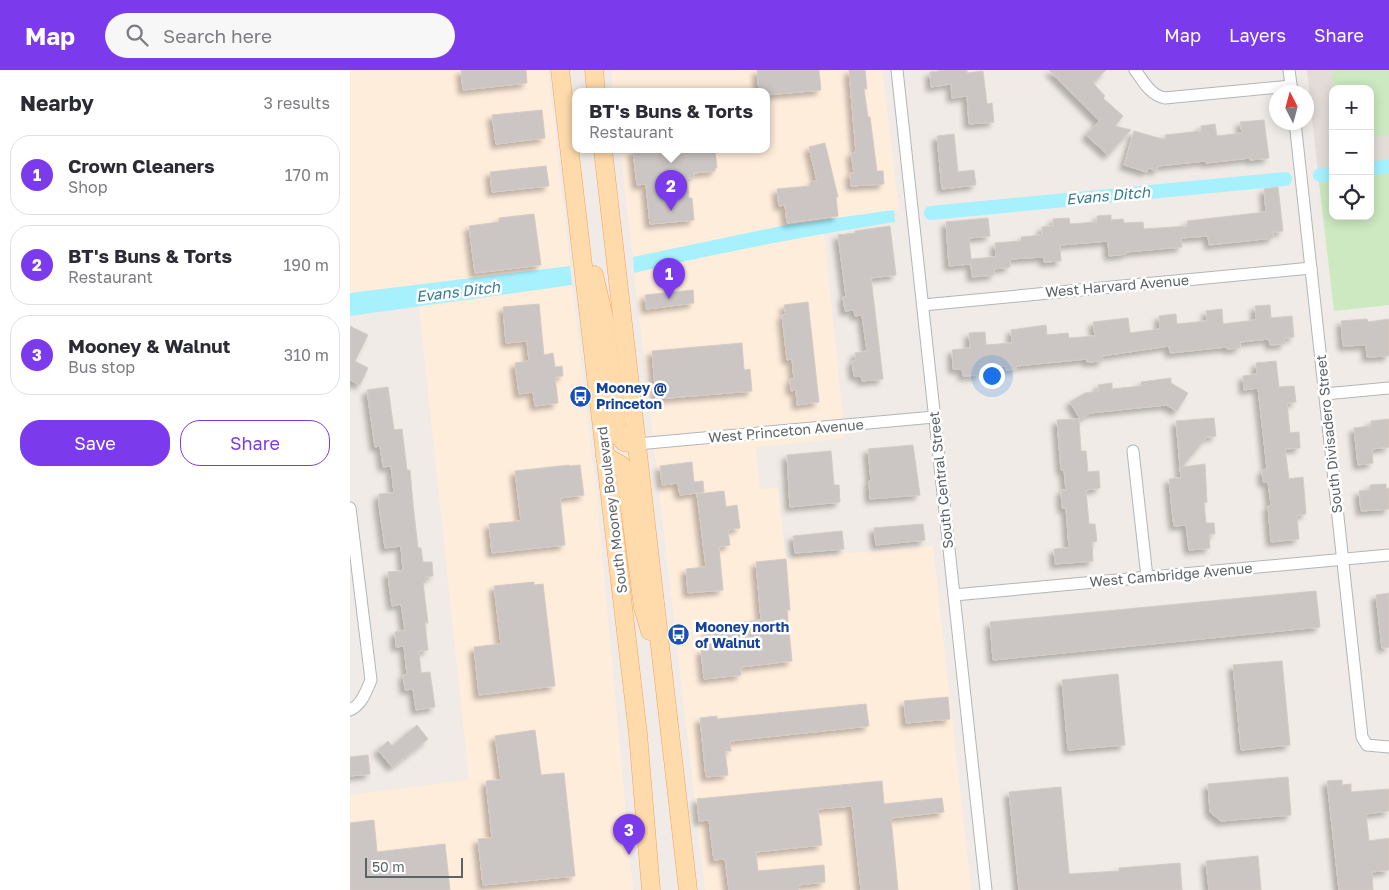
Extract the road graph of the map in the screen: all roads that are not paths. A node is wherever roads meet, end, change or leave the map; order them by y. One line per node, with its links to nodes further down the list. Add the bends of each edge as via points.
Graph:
1 (560, 70): 11 (main road, South Mooney Boulevard)
2 (594, 70): 7 (main road)
3 (897, 70): 13 (street, South Central Street)
4 (1135, 70): 8 (street, via 1148,88 1157,96 1166,98)
5 (1289, 70): 6 (street)
6 (1291, 85)
7 (596, 88)
8 (1269, 91)
9 (1296, 130): 12 (street, South Divisadero Street)
10 (603, 153): 17 (main road)
11 (576, 204): 17 (main road, via 605,322 618,436 624,442); 19 (main road, South Mooney Boulevard)
12 (1311, 268): 13 (street, West Harvard Avenue); 15 (street, South Divisadero Street)
13 (923, 305): 16 (street, South Central Street)
14 (1389, 388): 15 (street)
15 (1325, 394): 23 (street, South Divisadero Street)
16 (934, 417): 17 (street, West Princeton Avenue); 25 (street, South Central Street)
17 (637, 444): 26 (main road)
18 (1133, 451): 24 (street)
19 (605, 456): 26 (main road, via 625,471 643,606); 29 (main road, South Mooney Boulevard, via 637,726)
20 (350, 508): 21 (street)
21 (353, 553): 27 (street, via 372,680 356,708)
22 (1389, 555): 23 (street, West Cambridge Avenue)
23 (1343, 559): 24 (street, West Cambridge Avenue); 28 (street, South Divisadero Street, via 1362,737 1368,745)
24 (1147, 577): 25 (street, West Cambridge Avenue)
25 (954, 595): 31 (street, South Central Street)
26 (663, 669): 30 (main road)
27 (350, 710)
28 (1389, 747)
29 (651, 890)
30 (688, 890)
31 (986, 890)

